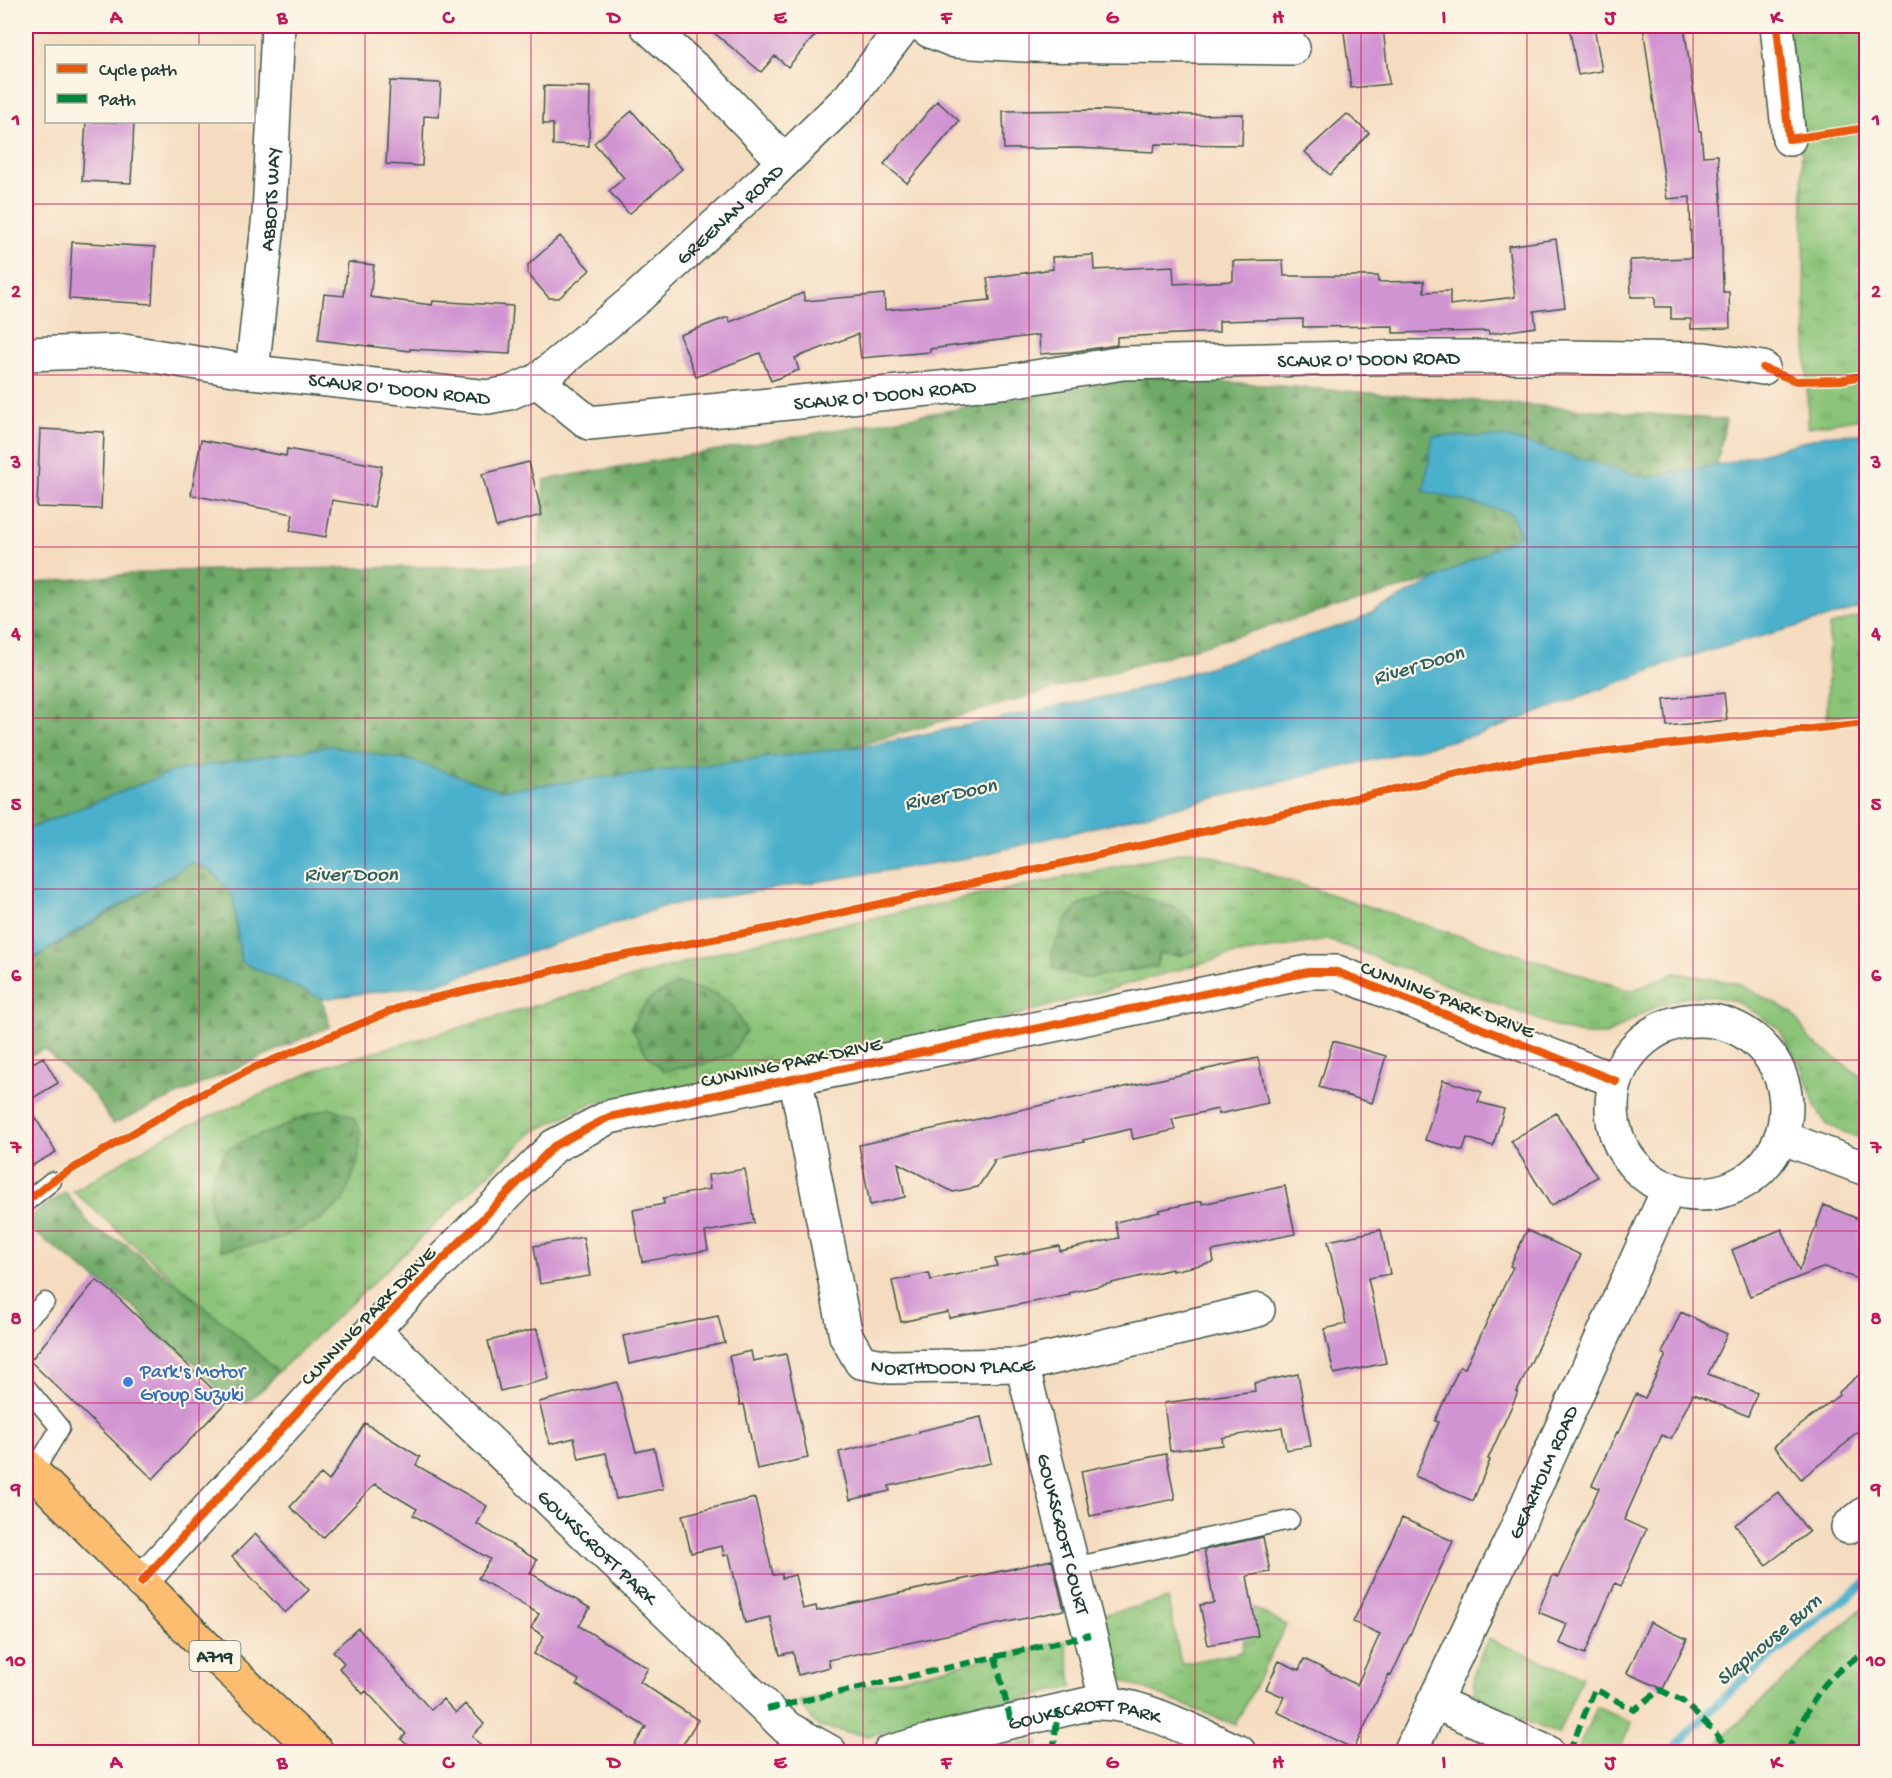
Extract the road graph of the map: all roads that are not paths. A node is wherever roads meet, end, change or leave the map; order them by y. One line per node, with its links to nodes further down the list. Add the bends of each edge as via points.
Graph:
1 (278, 26): 11 (street, ABBOTS WAY, via 269,215)
2 (647, 26): 8 (street, via 705,78)
3 (904, 26): 8 (street, GREENAN ROAD, via 850,97)
4 (923, 26): 6 (street, via 955,41)
5 (1777, 26): 7 (street)
6 (1293, 48)
7 (1789, 139)
8 (784, 161): 12 (street, GREENAN ROAD, via 638,297)
9 (26, 354): 11 (street, SCAUR O' DOON ROAD, via 124,351)
10 (1763, 368): 12 (street, SCAUR O' DOON ROAD, via 1705,359 1563,357 1123,363 1010,381 589,423)
11 (252, 372): 12 (street, SCAUR O' DOON ROAD, via 488,397)
12 (537, 381)
13 (795, 1077): 14 (street, CUNNING PARK DRIVE, via 1309,972 1337,972); 23 (street, CUNNING PARK DRIVE, via 609,1117 554,1146); 24 (street, NORTHDOON PLACE, via 846,1336 861,1362 890,1367)
14 (1616, 1081): 15 (street, via 1626,1058 1644,1039 1665,1026 1690,1020 1731,1026 1760,1044 1775,1064 1784,1087 1786,1113); 18 (street, via 1612,1103 1621,1145 1633,1164)
15 (1781, 1137): 16 (street); 18 (street, via 1762,1166 1735,1186 1691,1193)
16 (1866, 1169)
17 (52, 1181): 19 (lane)
18 (1669, 1188): 30 (street, GEARHOLM ROAD)
19 (26, 1202)
20 (45, 1302): 22 (lane)
21 (1258, 1310): 24 (street, NORTHDOON PLACE)
22 (26, 1320)
23 (373, 1330): 29 (street, CUNNING PARK DRIVE); 33 (street, GOUKSCROFT PARK, via 787,1728)
24 (1022, 1365): 28 (street, GOUKSCROFT COURT)
25 (26, 1387): 26 (lane, via 60,1428)
26 (29, 1469): 29 (main road, A719)
27 (1290, 1520): 28 (lane)
28 (1072, 1568): 31 (street, GOUKSCROFT COURT)
29 (141, 1582): 32 (main road, A719)
30 (1434, 1702): 36 (street, GEARHOLM ROAD); 37 (street)
31 (1107, 1703): 34 (street, GOUKSCROFT PARK, via 1092,1703); 35 (street, GOUKSCROFT PARK, via 1141,1709)
32 (317, 1752)
33 (830, 1752)
34 (890, 1752)
35 (1239, 1752)
36 (1410, 1752)
37 (1547, 1752)

